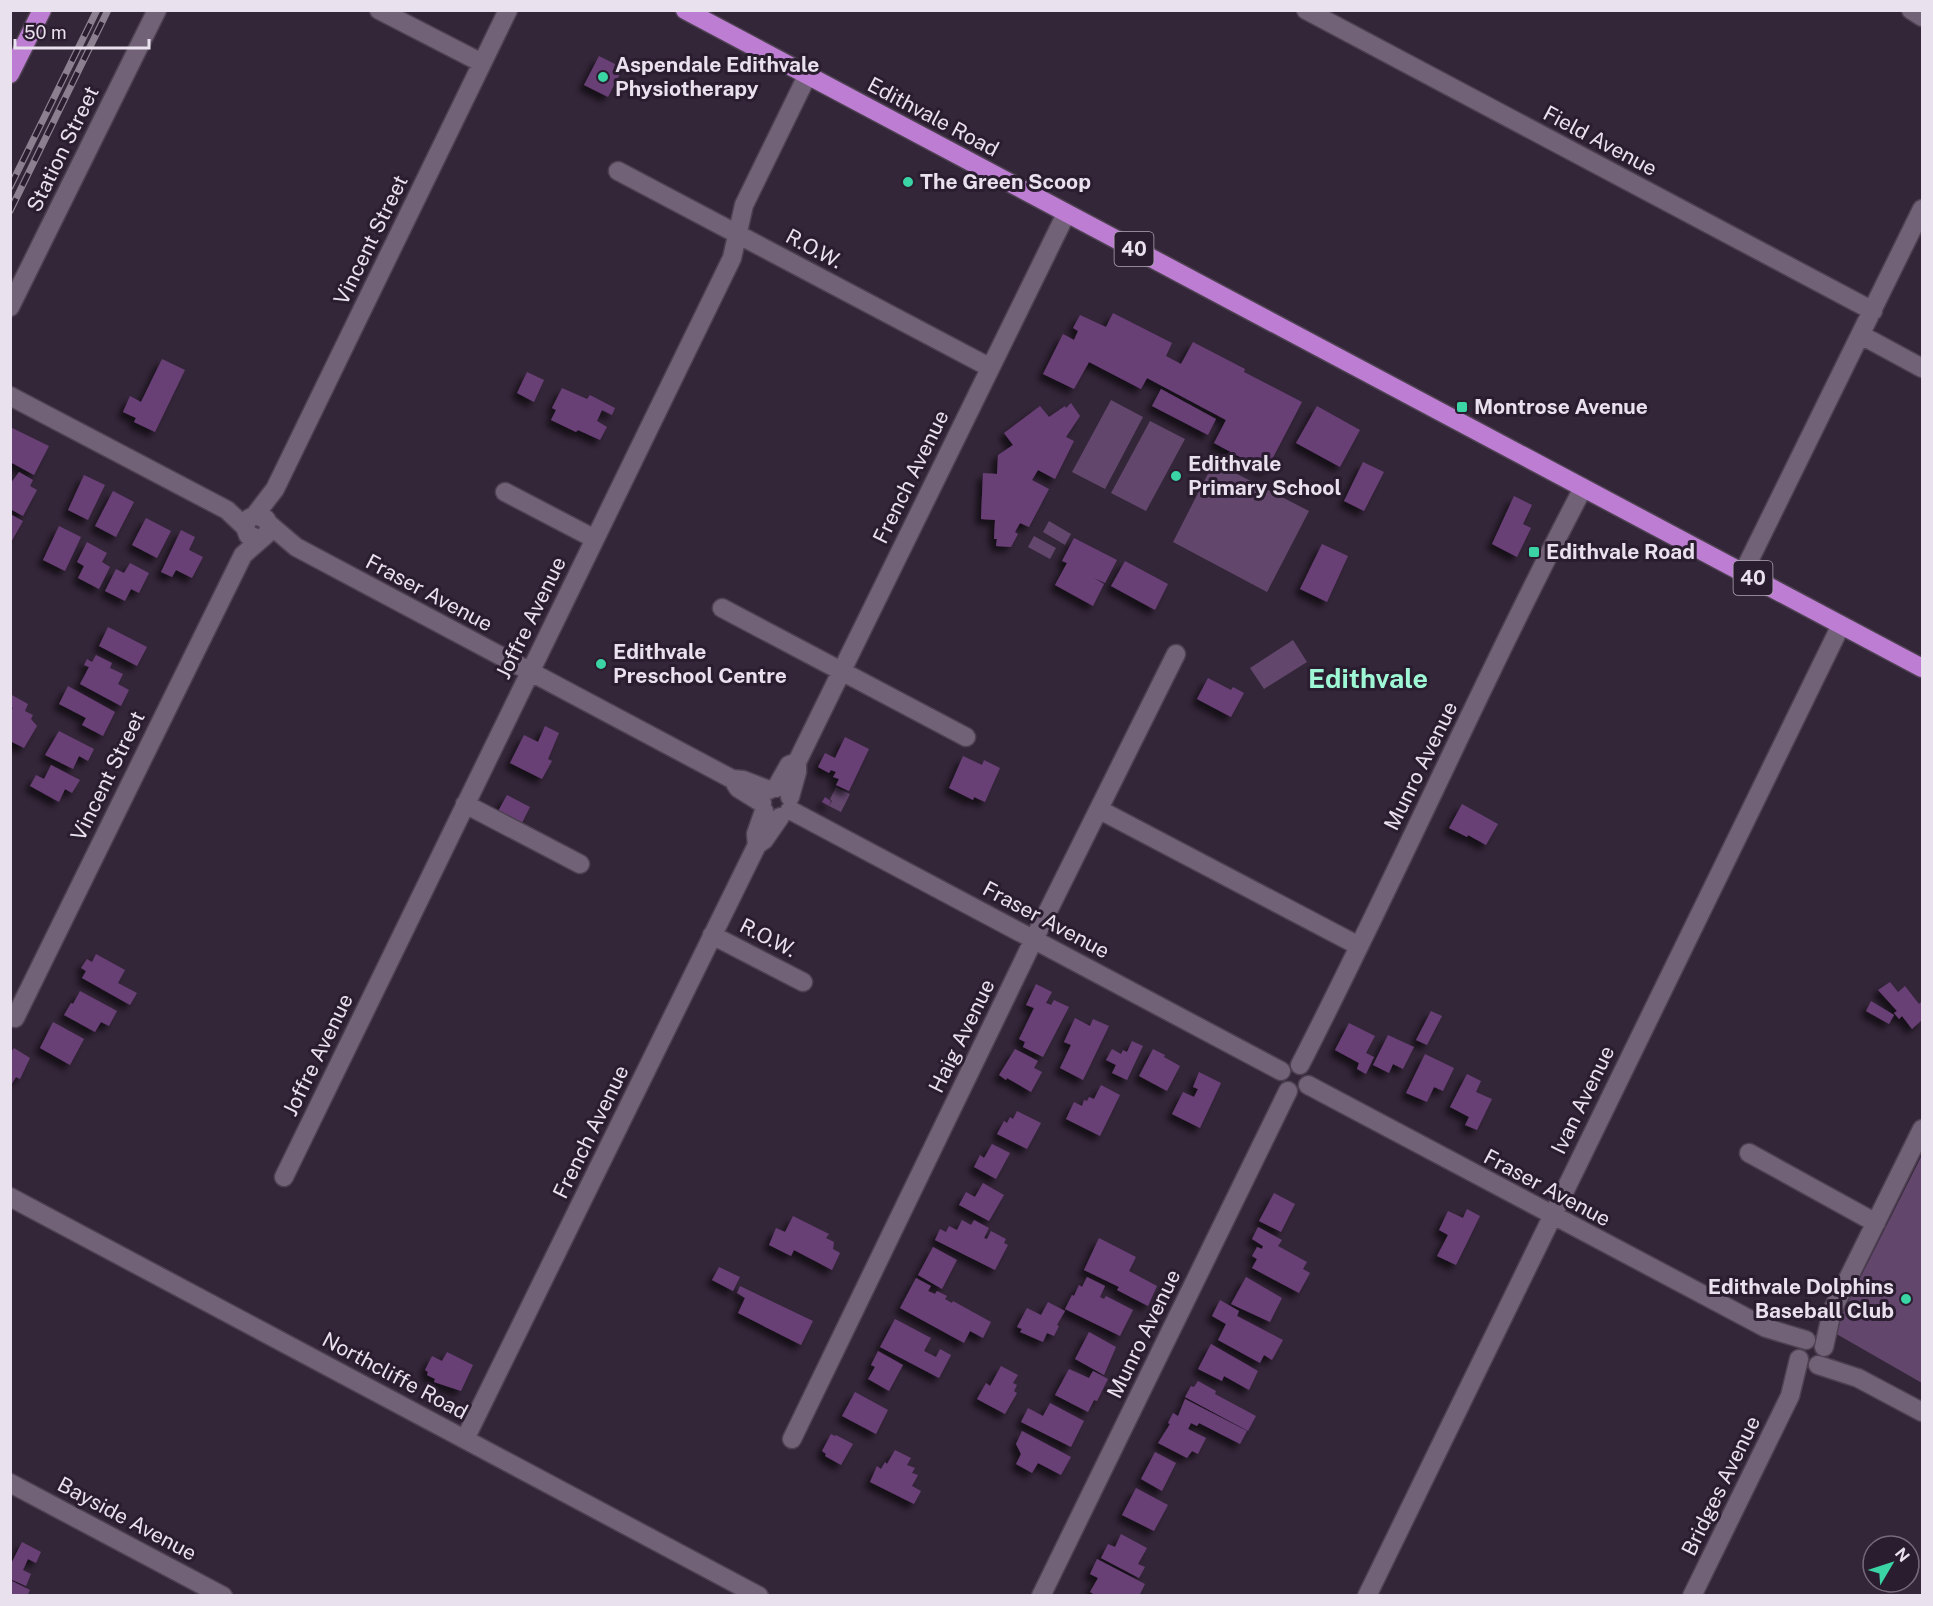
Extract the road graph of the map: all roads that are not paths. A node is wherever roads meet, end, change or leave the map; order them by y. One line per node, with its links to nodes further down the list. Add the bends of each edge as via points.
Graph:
1 (42, 10): 10 (highway)
2 (157, 10): 16 (street, Station Street)
3 (379, 10): 9 (street)
4 (508, 10): 9 (street, Vincent Street)
5 (685, 10): 11 (highway, Edithvale Road / 40)
6 (1306, 10): 17 (street, Field Avenue)
7 (1911, 10): 8 (street)
8 (1923, 17)
9 (482, 63): 24 (street, Vincent Street)
10 (11, 73)
11 (807, 76): 14 (highway, Edithvale Road / 40); 15 (street, Joffre Avenue, via 746,201)
12 (618, 171): 15 (street, R.O.W.)
13 (1923, 209): 17 (street)
14 (1066, 214): 19 (street, French Avenue); 22 (highway, Edithvale Road / 40)
15 (738, 235): 19 (street, R.O.W.); 25 (street, Joffre Avenue, via 730,262)
16 (10, 307)
17 (1873, 311): 18 (street)
18 (1861, 335): 20 (street); 26 (street)
19 (989, 367): 31 (street, French Avenue)
20 (1923, 368)
21 (10, 396): 24 (street, Fraser Avenue)
22 (1583, 488): 26 (highway, Edithvale Road / 40); 40 (street, Munro Avenue)
23 (505, 492): 25 (street)
24 (257, 526): 32 (street, Fraser Avenue); 42 (street, Vincent Street)
25 (596, 539): 32 (street, Joffre Avenue)
26 (1743, 573): 28 (highway, Edithvale Road / 40)
27 (722, 608): 31 (street)
28 (1842, 625): 30 (highway, Edithvale Road / 40); 51 (street, Ivan Avenue)
29 (1176, 654): 36 (street, Haig Avenue)
30 (1923, 668)
31 (841, 671): 33 (street); 34 (street, French Avenue, via 797,762 789,765)
32 (530, 672): 34 (street, Fraser Avenue, via 732,779 743,780); 35 (street, Joffre Avenue)
33 (966, 737)
34 (776, 802): 38 (street, French Avenue, via 756,834 757,844); 39 (street, Fraser Avenue)
35 (465, 804): 37 (street); 49 (street, Joffre Avenue)
36 (1100, 810): 39 (street, Haig Avenue); 40 (street)
37 (580, 864)
38 (712, 935): 41 (street, R.O.W.); 55 (street, French Avenue)
39 (1034, 939): 44 (street, Fraser Avenue); 56 (street, Haig Avenue)
40 (1359, 946): 43 (street, Munro Avenue)
41 (803, 982)
42 (15, 1018)
43 (1300, 1065): 44 (street, via 1289,1065); 45 (street, via 1308,1073)
44 (1281, 1071): 46 (street, via 1280,1081)
45 (1308, 1085): 46 (street, via 1297,1093); 51 (street, Fraser Avenue)
46 (1288, 1091): 60 (street, Munro Avenue)
47 (1923, 1129): 52 (street, Bridges Avenue)
48 (1749, 1154): 52 (street)
49 (284, 1177)
50 (10, 1197): 55 (street, Northcliffe Road)
51 (1552, 1216): 53 (street, Fraser Avenue); 61 (street, Ivan Avenue)
52 (1876, 1223): 53 (street, Bridges Avenue)
53 (1812, 1353): 54 (street, Fraser Avenue); 62 (street, Bridges Avenue)
54 (1923, 1412)
55 (465, 1439): 59 (street, Northcliffe Road)
56 (792, 1439)
57 (10, 1483): 58 (street, Bayside Avenue)
58 (223, 1596)
59 (759, 1596)
60 (1041, 1596)
61 (1366, 1596)
62 (1692, 1596)

